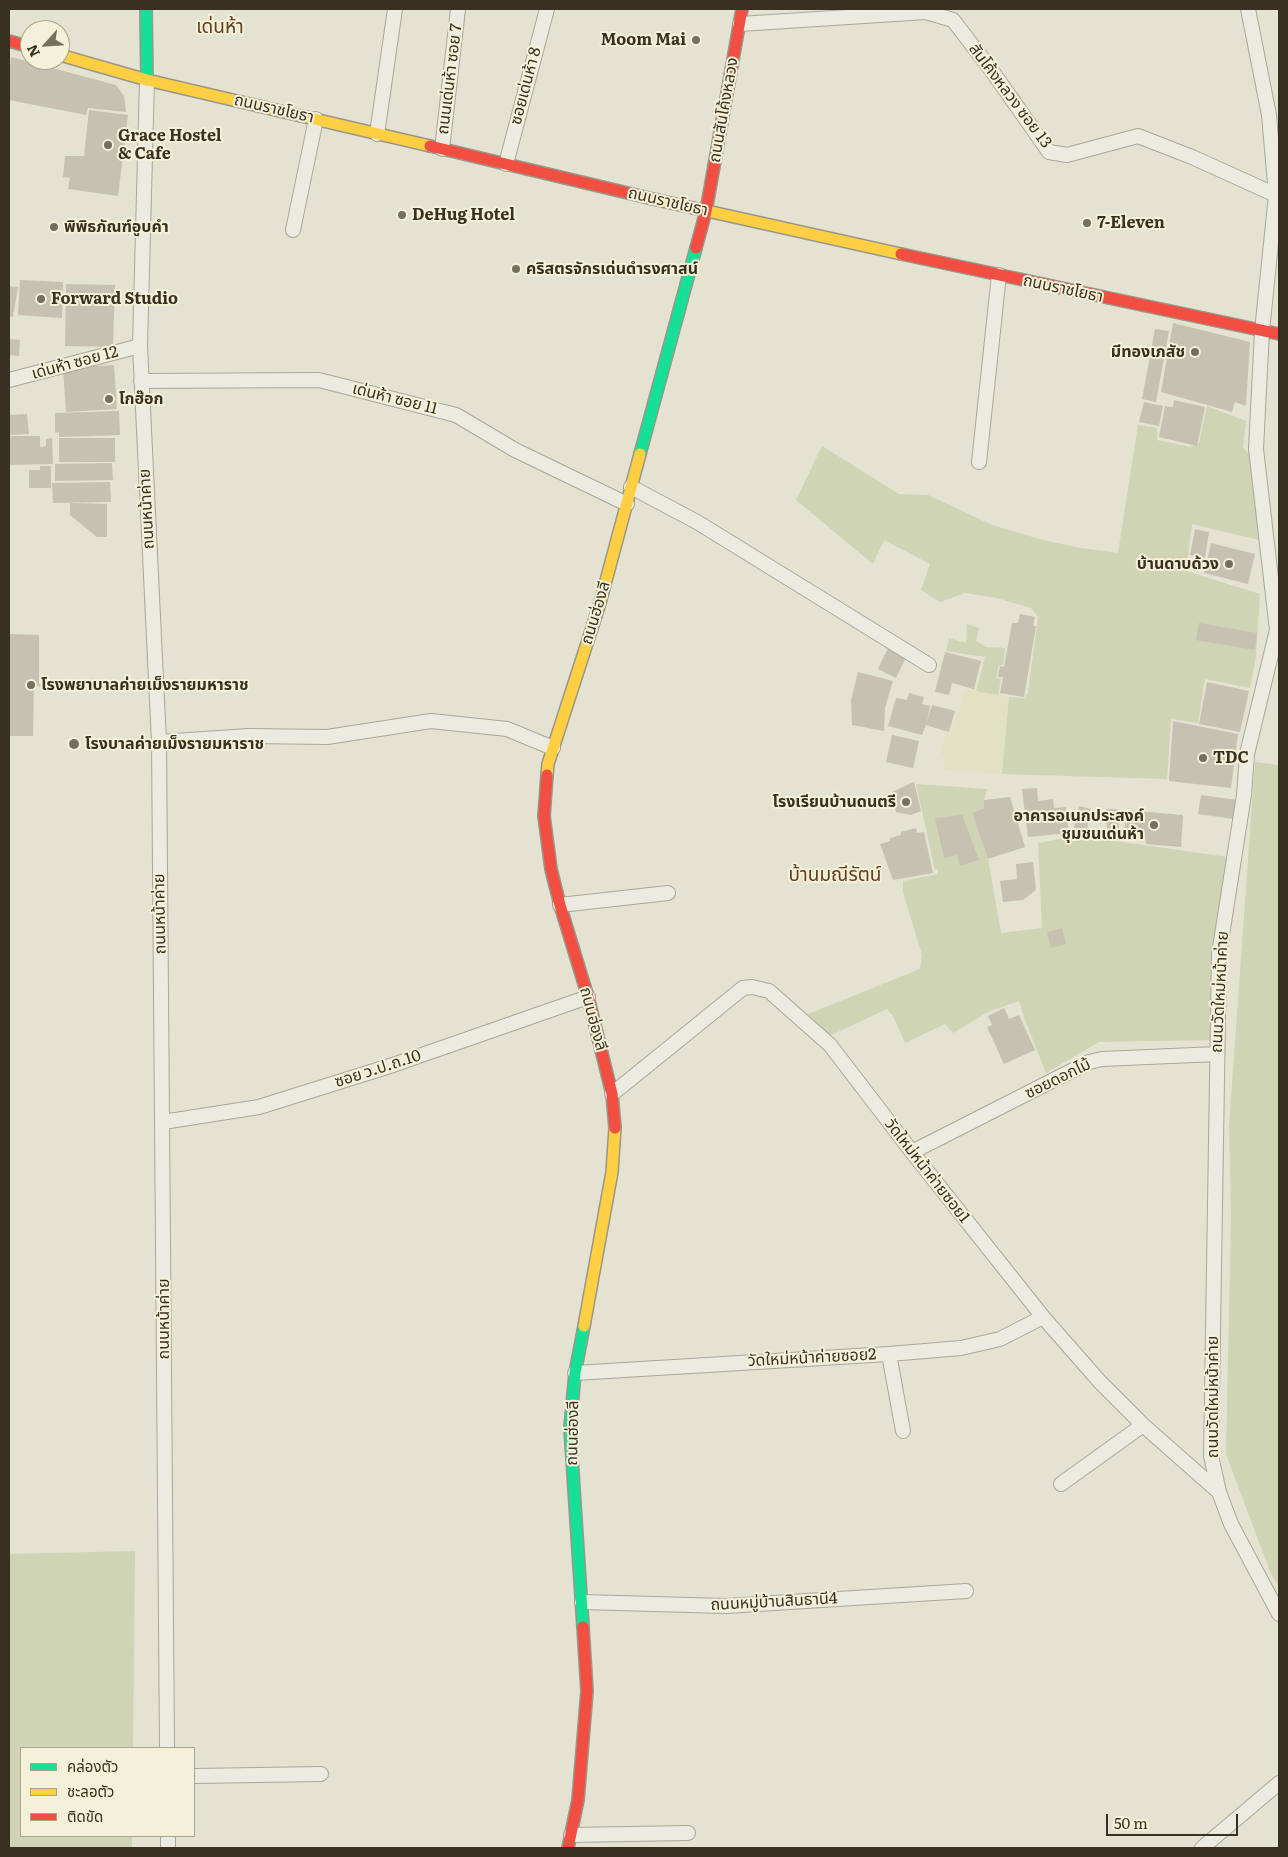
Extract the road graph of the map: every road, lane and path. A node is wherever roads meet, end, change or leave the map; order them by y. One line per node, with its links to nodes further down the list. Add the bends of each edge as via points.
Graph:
1 (146, 9): 10 (street)
2 (395, 9): 12 (street)
3 (458, 9): 13 (street, ถนนเด่นห้า ซอย 7)
4 (547, 9): 14 (street, ซอยเด่นห้า 8)
5 (742, 9): 8 (street, ถนนสันโค้งหลวง)
6 (1248, 9): 15 (street, ถนนวัดใหม่หน้าค่าย, via 1269,115)
7 (926, 10): 8 (street, สันโค้งหลวง ซอย 13); 15 (street, สันโค้งหลวง ซอย 13, via 952,20 1049,152 1068,155 1138,136)
8 (740, 24): 16 (street, ถนนสันโค้งหลวง)
9 (70, 58): 10 (street, ถนนราชโยธา)
10 (147, 80): 11 (street, ถนนราชโยธา); 21 (street, ถนนหน้าค่าย)
11 (316, 119): 12 (street, ถนนราชโยธา); 17 (street)
12 (377, 134): 13 (street, ถนนราชโยธา)
13 (442, 149): 14 (street, ถนนราชโยธา)
14 (506, 164): 16 (street, ถนนราชโยธา)
15 (1276, 195): 19 (street, ถนนวัดใหม่หน้าค่าย)
16 (706, 211): 18 (street, ถนนราชโยธา); 25 (street, ถนนฮ่องลี)
17 (293, 230)
18 (999, 276): 19 (street, ถนนราชโยธา); 24 (street)
19 (1262, 331): 20 (street, ถนนราชโยธา); 33 (street, ถนนวัดใหม่หน้าค่าย, via 1256,449 1277,630 1247,754 1219,954)
20 (1279, 334)
21 (140, 346): 22 (street, เด่นห้า ซอย 12); 23 (street, ถนนหน้าค่าย)
22 (9, 380)
23 (141, 381): 26 (street, เด่นห้า ซอย 11, via 319,380 456,415 515,450); 28 (street, ถนนหน้าค่าย)
24 (979, 462)
25 (631, 487): 26 (street, ถนนฮ่องลี); 27 (street, via 697,522)
26 (627, 504): 29 (street, ถนนฮ่องลี, via 600,603)
27 (929, 665)
28 (159, 742): 29 (street, via 249,736 327,737 430,722 507,729); 35 (street, ถนนหน้าค่าย)
29 (553, 748): 31 (street, ถนนฮ่องลี, via 548,764 544,816 551,870)
30 (668, 893): 31 (street)
31 (560, 905): 32 (street, ถนนฮ่องลี)
32 (588, 997): 34 (street, ถนนฮ่องลี); 35 (street, ซอย ว.ป.ถ.10, via 393,1065 259,1107)
33 (1216, 1054): 36 (street, ซอยดอกไม้, via 1089,1062); 43 (street, ถนนวัดใหม่หน้าค่าย, via 1211,1456)
34 (612, 1094): 36 (street, วัดใหม่หน้าค่ายซอย1, via 743,988 752,986 769,992 830,1045); 39 (street, ถนนฮ่องลี, via 612,1172)
35 (162, 1122): 47 (street, ถนนหน้าค่าย)
36 (912, 1152): 37 (street, วัดใหม่หน้าค่ายซอย1)
37 (1043, 1317): 38 (street, วัดใหม่หน้าค่ายซอย2, via 1000,1339 961,1348); 40 (street, วัดใหม่หน้าค่ายซอย1)
38 (889, 1354): 39 (street, วัดใหม่หน้าค่ายซอย2); 41 (street)
39 (575, 1373): 45 (street, ถนนฮ่องลี, via 570,1428)
40 (1143, 1425): 42 (street); 43 (street, วัดใหม่หน้าค่ายซอย1)
41 (903, 1432)
42 (1061, 1484)
43 (1218, 1492): 46 (street, ถนนวัดใหม่หน้าค่าย, via 1231,1524)
44 (966, 1591): 45 (street, ถนนหมู่บ้านสินธานี4, via 726,1606)
45 (582, 1602): 52 (street, ถนนฮ่องลี, via 587,1691 578,1800)
46 (1279, 1614)
47 (167, 1747)
48 (321, 1774): 49 (street)
49 (195, 1776)
50 (1279, 1782): 53 (street)
51 (688, 1833): 52 (street)
52 (570, 1842)
53 (1202, 1848)

